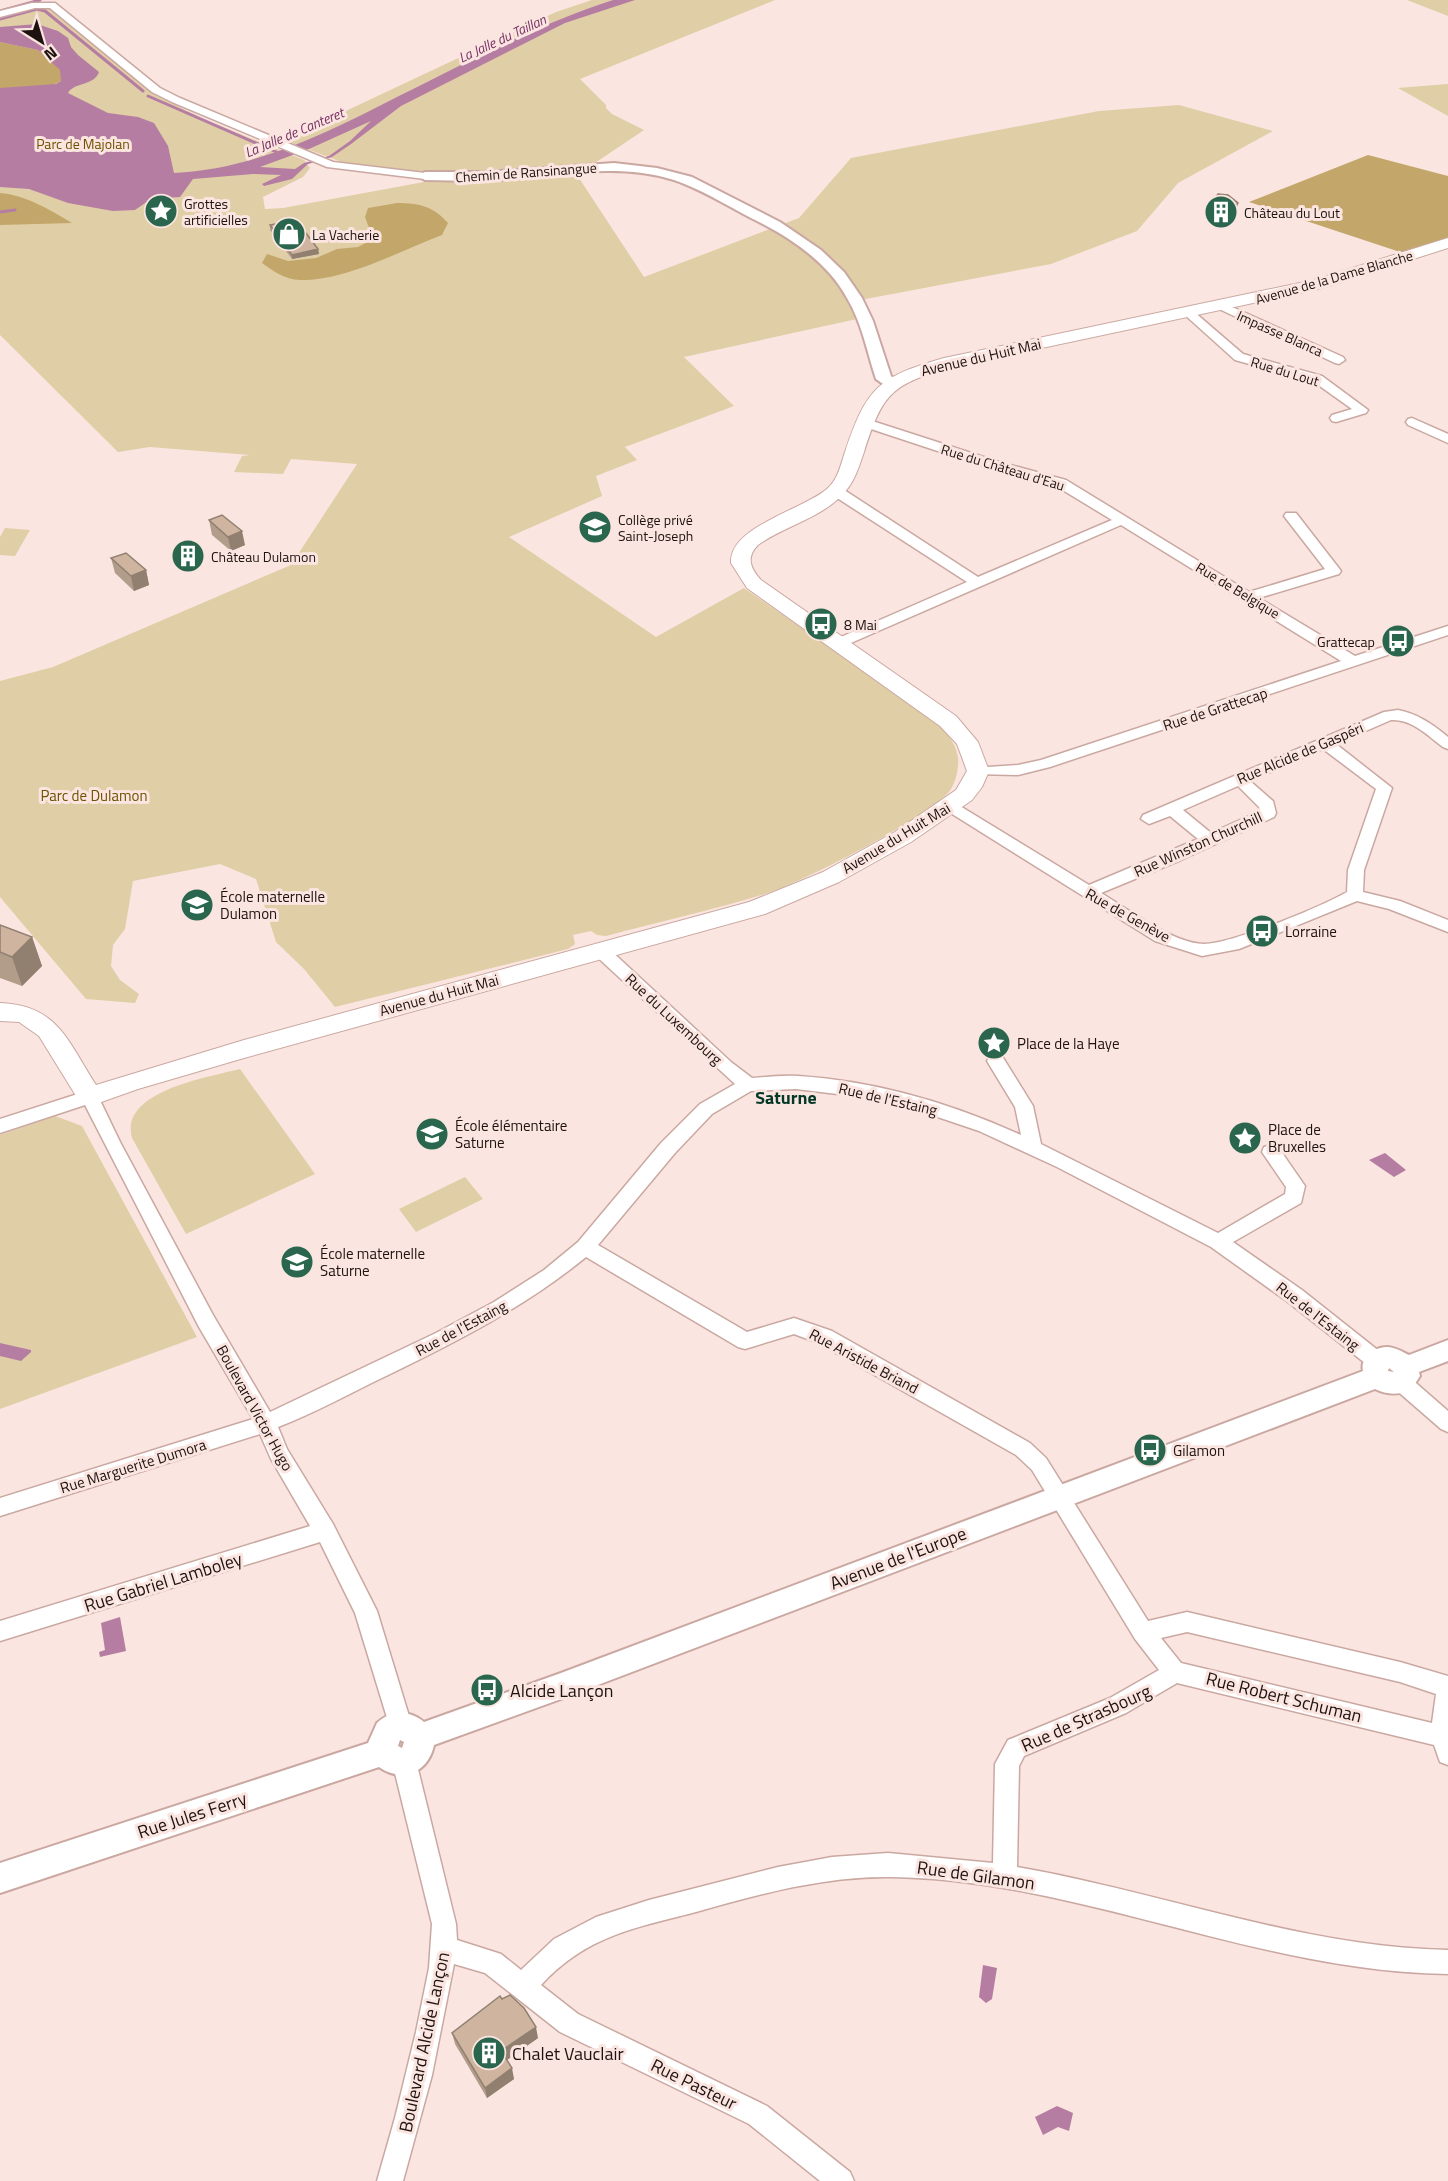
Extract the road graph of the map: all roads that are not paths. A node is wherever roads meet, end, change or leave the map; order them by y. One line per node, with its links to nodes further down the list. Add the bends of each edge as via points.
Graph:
1 (0, 14): 2 (street, Chemin de Ransinangue, via 39,4 55,6 156,90 176,100 320,160 375,172)
2 (425, 176): 7 (street, Chemin de Ransinangue, via 505,176 615,166 687,180 784,230 837,272 866,318 878,365 884,379)
3 (1448, 243): 4 (main road, Avenue de la Dame Blanche, via 1319,284)
4 (1220, 307): 5 (main road, Avenue du Huit Mai); 6 (street, Impasse Blanca)
5 (1189, 313): 7 (main road, Avenue du Huit Mai, via 950,362); 8 (street, Rue du Lout, via 1239,357 1318,379 1362,410)
6 (1340, 360)
7 (891, 383): 9 (main road, Avenue du Huit Mai, via 877,395)
8 (1336, 418)
9 (863, 422): 12 (main road, Avenue du Huit Mai, via 845,478); 14 (street, Rue du Château d'Eau, via 1061,483)
10 (1412, 422): 11 (street)
11 (1448, 439)
12 (836, 491): 15 (street); 18 (main road, Avenue du Huit Mai, via 825,501 760,535 745,546 740,556 741,569 754,584)
13 (1291, 516): 16 (street, via 1334,571)
14 (1122, 520): 15 (street); 16 (street, Rue de Belgique)
15 (977, 583): 18 (street)
16 (1249, 597): 19 (street, Rue de Belgique)
17 (1448, 630): 19 (street, Rue de Grattecap)
18 (840, 643): 22 (main road, Avenue du Huit Mai, via 948,721 967,742)
19 (1354, 662): 22 (street, Rue de Grattecap, via 1046,764 1018,770)
20 (1325, 742): 21 (street, Rue Alcide de Gaspéri, via 1389,715 1401,714 1414,718); 23 (street, Rue Alcide de Gaspéri); 29 (street, via 1383,788 1356,870)
21 (1448, 744)
22 (978, 771): 24 (main road, Avenue du Huit Mai, via 971,787)
23 (1239, 779): 25 (street, Rue Alcide de Gaspéri); 27 (street, Rue Winston Churchill, via 1268,805 1268,813)
24 (949, 807): 28 (street, Rue de Genève); 31 (main road, Avenue du Huit Mai, via 840,872 776,902)
25 (1171, 809): 26 (street, Rue Alcide de Gaspéri); 27 (street)
26 (1149, 819)
27 (1210, 840): 28 (street, Rue Winston Churchill)
28 (1087, 892): 29 (street, Rue de Genève, via 1161,937 1202,950 1233,945)
29 (1355, 895): 30 (street)
30 (1448, 926)
31 (602, 952): 34 (street, Rue du Luxembourg); 35 (main road, Avenue du Huit Mai, via 244,1049)
32 (0, 1012): 35 (main road, via 26,1015 48,1030)
33 (996, 1061): 37 (street, via 1024,1106)
34 (748, 1085): 37 (street, Rue de l'Estaing, via 796,1082 862,1090 985,1126); 40 (street, Rue de l'Estaing, via 706,1109)
35 (90, 1097): 36 (street, Avenue du Huit Mai); 43 (street, Boulevard Victor Hugo, via 206,1321)
36 (0, 1126)
37 (1033, 1148): 39 (street, Rue de l'Estaing)
38 (1271, 1152): 39 (street, via 1296,1186 1294,1198)
39 (1218, 1242): 42 (street, Rue de l'Estaing, via 1295,1296)
40 (585, 1247): 43 (street, Rue de l'Estaing, via 551,1275 482,1319); 45 (street, Rue Aristide Briand, via 745,1341 794,1326 825,1337 1023,1449 1040,1464)
41 (1448, 1350): 42 (street, Avenue de l'Europe)
42 (1390, 1372): 44 (street); 45 (street, Avenue de l'Europe)
43 (266, 1423): 46 (street, Rue Marguerite Dumora); 47 (street, Boulevard Victor Hugo, via 278,1453)
44 (1448, 1423)
45 (1061, 1496): 49 (street); 53 (street, Avenue de l'Europe)
46 (0, 1507)
47 (325, 1532): 48 (street, Rue Gabriel Lamboley); 53 (street, Boulevard Victor Hugo, via 366,1611)
48 (0, 1631)
49 (1143, 1632): 50 (street); 51 (street, via 1187,1622)
50 (1174, 1672): 54 (street, Rue Robert Schuman); 55 (street, Rue de Strasbourg, via 1158,1686 1129,1701 1016,1748 1007,1764)
51 (1448, 1687)
52 (1448, 1693): 54 (street, via 1443,1716)
53 (402, 1744): 56 (street, Rue Jules Ferry); 57 (street, Boulevard Alcide Lançon, via 444,1924)
54 (1445, 1745)
55 (1005, 1877): 58 (street, Rue de Gilamon, via 1338,1954); 59 (street, Rue de Gilamon, via 893,1866 848,1867 778,1877 600,1928 570,1942)
56 (0, 1878)
57 (445, 1949): 59 (street, Rue Pasteur, via 492,1963); 60 (street, Boulevard Alcide Lançon, via 426,2046)
58 (1448, 1962)
59 (523, 1986): 61 (street, Rue Pasteur, via 569,2023 758,2115)
60 (390, 2181)
61 (841, 2181)

